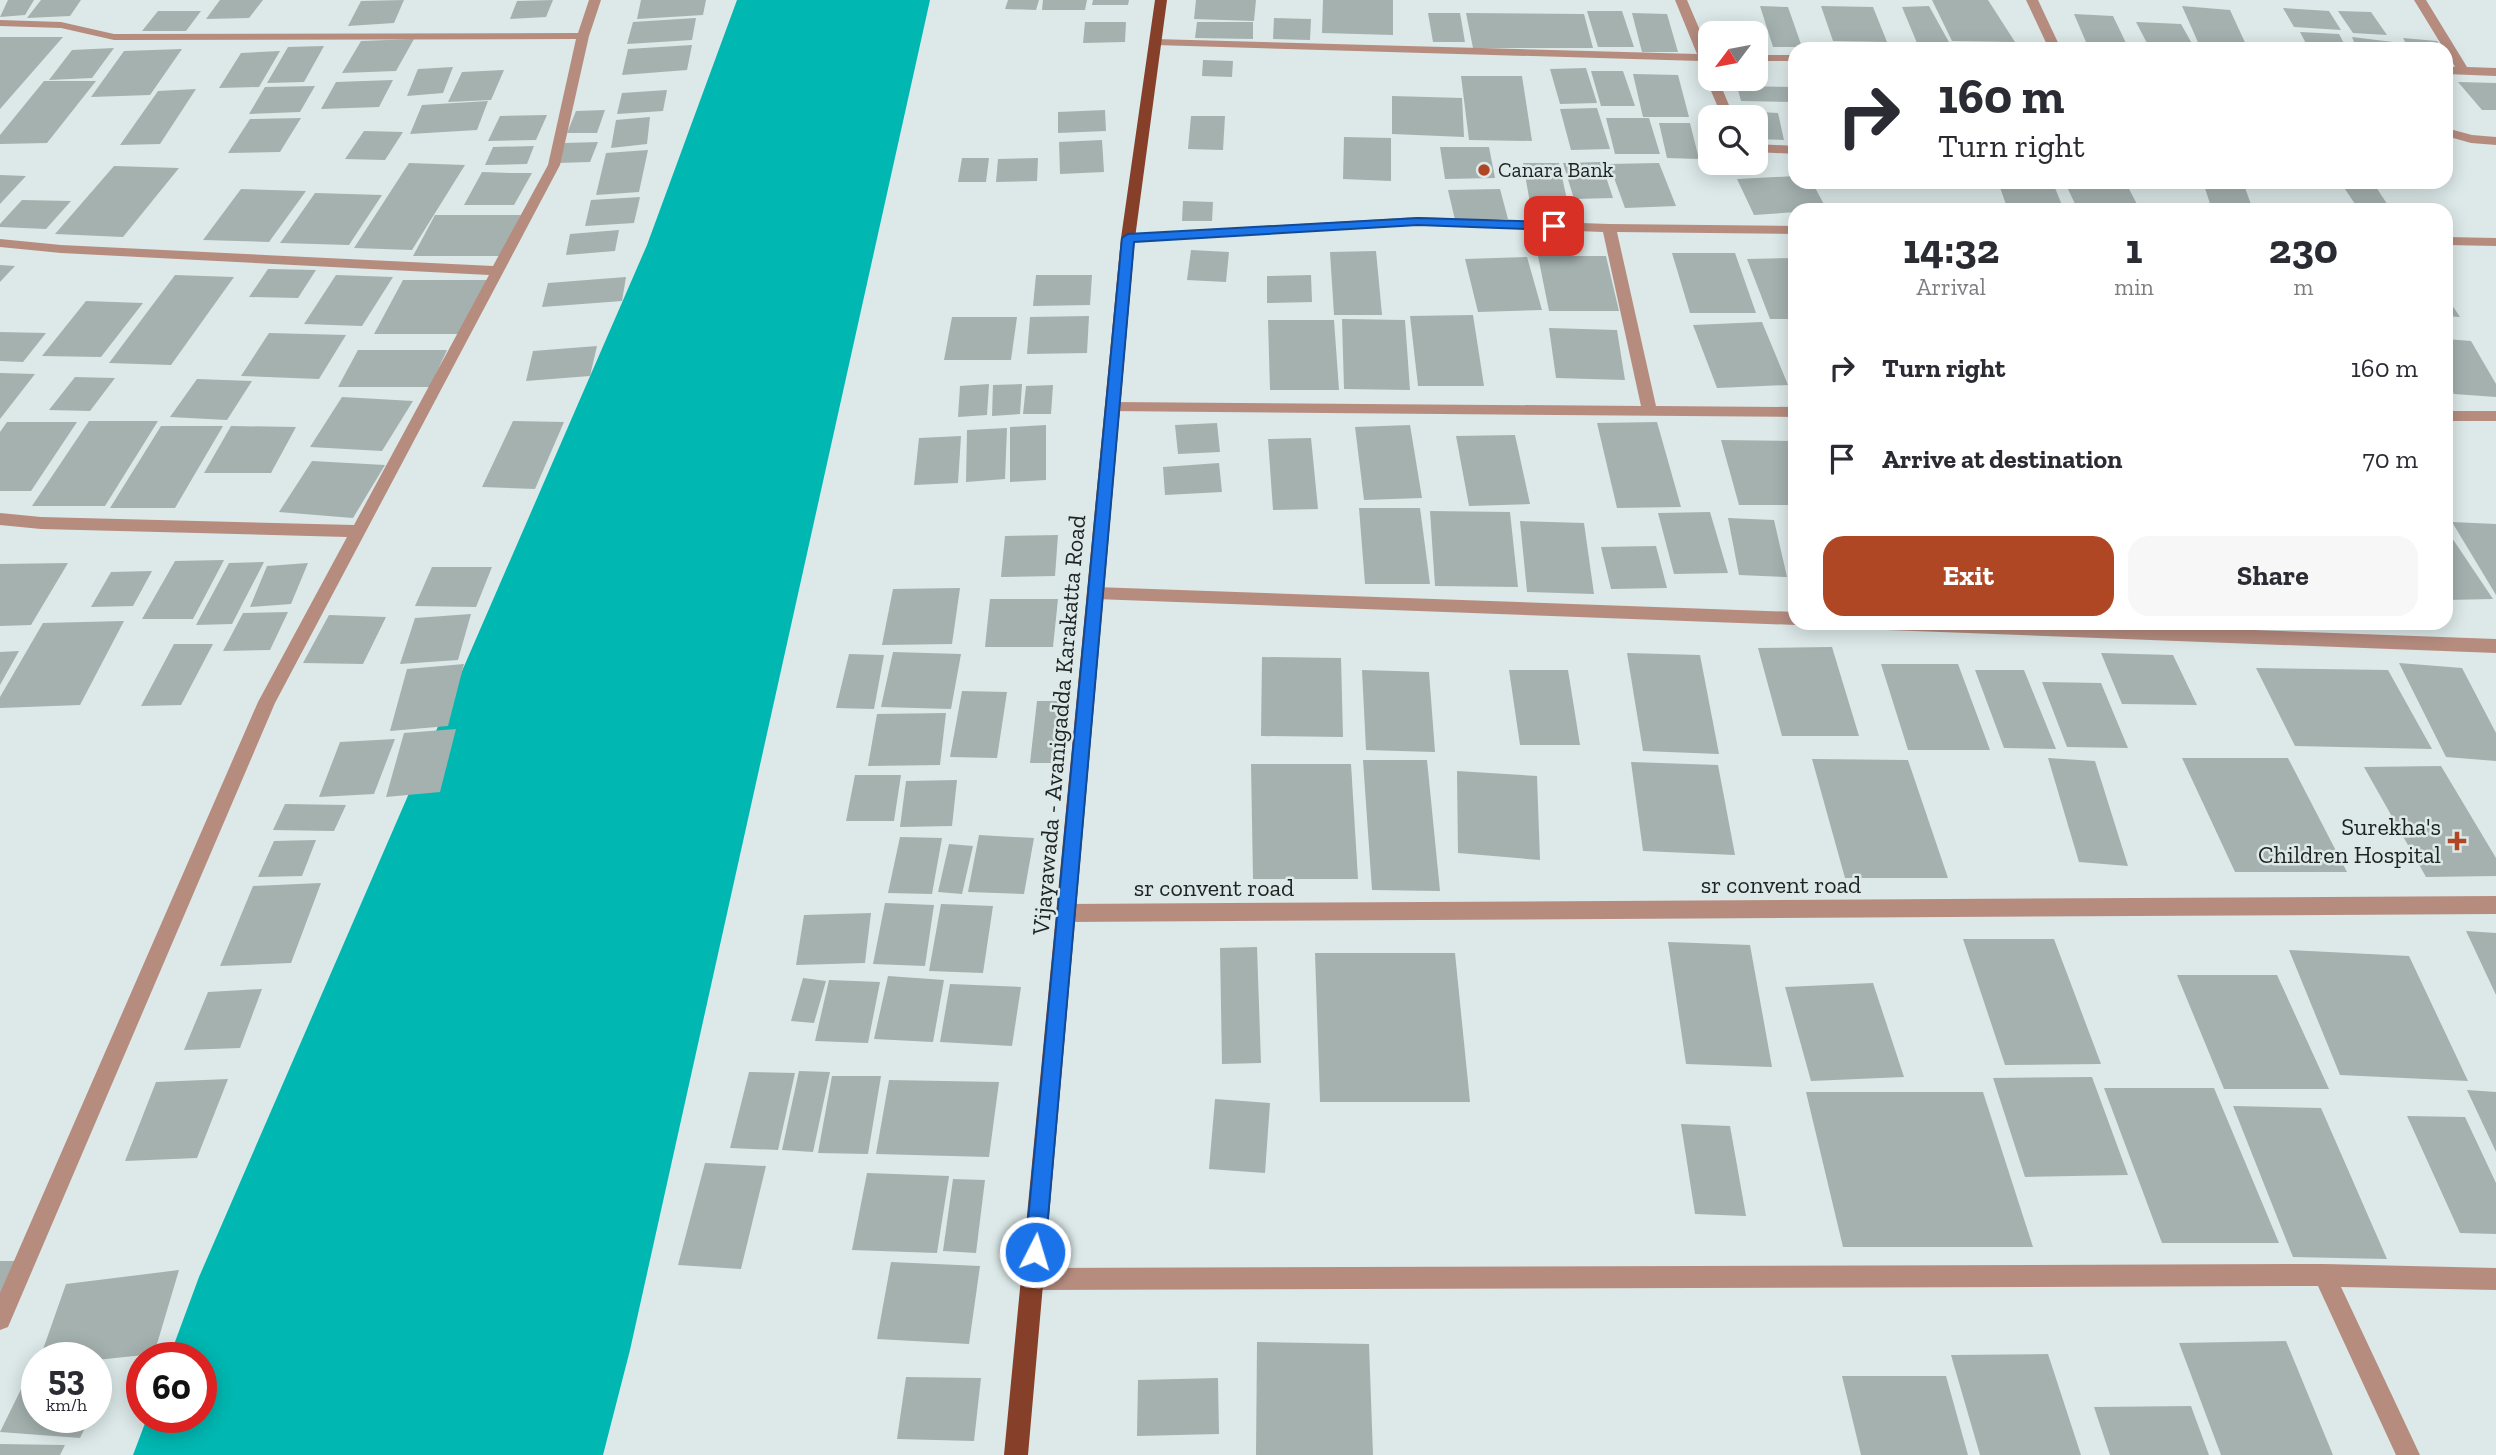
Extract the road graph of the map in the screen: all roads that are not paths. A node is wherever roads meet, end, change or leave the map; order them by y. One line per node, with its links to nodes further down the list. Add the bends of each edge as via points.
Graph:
1 (595, 0): 7 (street)
2 (1161, 0): 9 (main road, Vijayawada - Avanigadda Karakatta Road)
3 (1681, 0): 8 (street)
4 (2032, 0): 10 (street)
5 (2420, 0): 11 (street)
6 (0, 23): 7 (street, via 61,25 114,37)
7 (583, 36): 29 (street, via 554,165)
8 (1698, 38)
9 (1155, 42): 13 (street); 25 (main road, Vijayawada - Avanigadda Karakatta Road)
10 (2052, 42)
11 (2445, 42)
12 (2453, 54): 17 (street)
13 (1698, 58)
14 (1768, 58): 15 (street)
15 (1788, 58)
16 (2453, 70): 17 (street)
17 (2463, 71): 18 (street)
18 (2496, 72)
19 (2453, 134): 20 (street)
20 (2496, 141)
21 (1768, 149): 22 (street)
22 (1788, 150)
23 (1609, 228): 24 (street); 25 (street, via 1418,221); 31 (street)
24 (1788, 230)
25 (1128, 238): 30 (main road, Vijayawada - Avanigadda Karakatta Road)
26 (2453, 241): 27 (street)
27 (2496, 242)
28 (0, 243): 29 (street)
29 (499, 271): 36 (street)
30 (1112, 407): 31 (street); 37 (main road, Vijayawada - Avanigadda Karakatta Road)
31 (1650, 411): 32 (street)
32 (1788, 412)
33 (2453, 416): 34 (street)
34 (2496, 416)
35 (0, 519): 36 (street)
36 (360, 531): 46 (street, via 267,702)
37 (1095, 593): 38 (street); 42 (main road, Vijayawada - Avanigadda Karakatta Road)
38 (1788, 620)
39 (2072, 630): 40 (street)
40 (2496, 646)
41 (2496, 905): 42 (street, sr convent road)
42 (1066, 914): 44 (main road, Vijayawada - Avanigadda Karakatta Road)
43 (2323, 1275): 44 (street); 45 (street); 48 (street)
44 (1033, 1279): 47 (main road, Vijayawada - Avanigadda Karakatta Road)
45 (2496, 1279)
46 (0, 1320)
47 (1016, 1455)
48 (2408, 1455)

